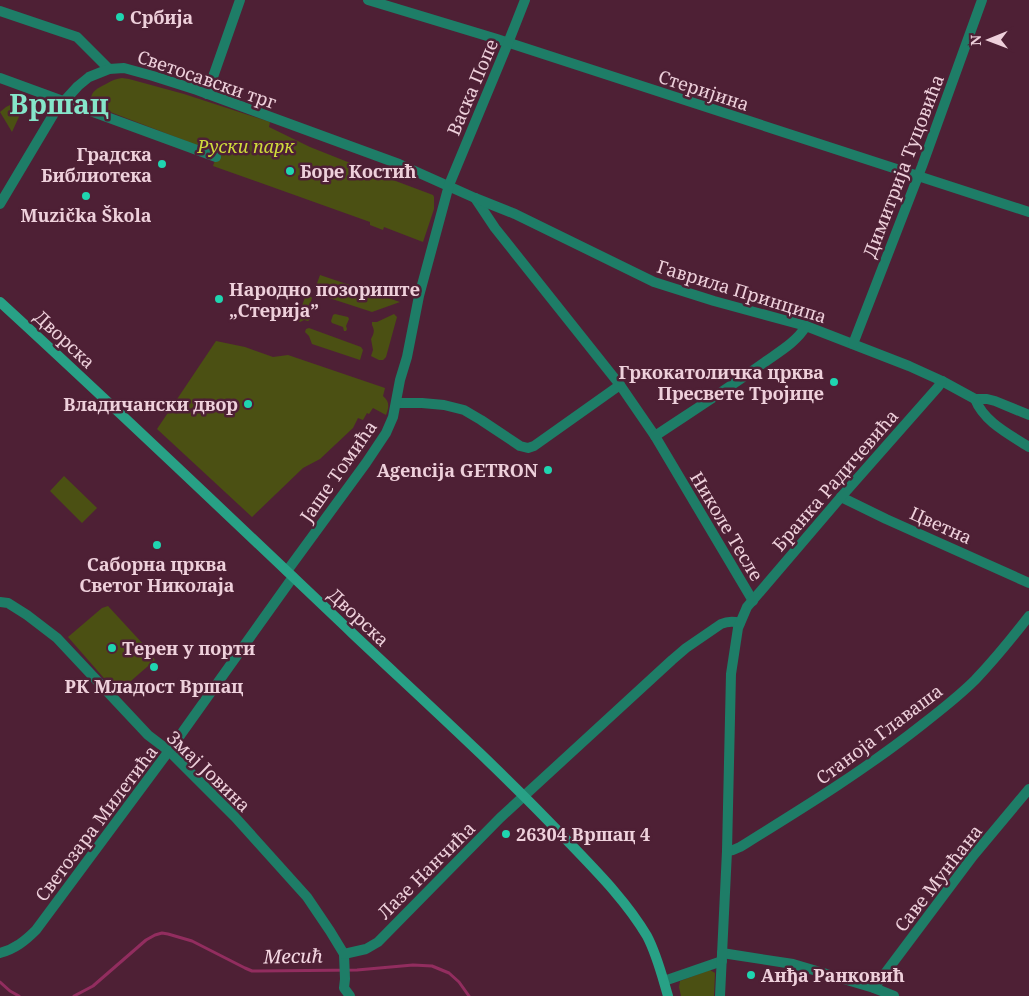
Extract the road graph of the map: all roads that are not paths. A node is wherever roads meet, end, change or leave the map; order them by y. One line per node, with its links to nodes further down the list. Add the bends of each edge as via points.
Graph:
1 (240, 0): 9 (street)
2 (368, 0): 6 (street, Стеријина)
3 (525, 0): 6 (street, Васка Попе)
4 (982, 0): 12 (street, Димитрија Туцовића)
5 (0, 11): 7 (street, via 77,37)
6 (508, 43): 12 (street, Стеријина); 13 (street, Васка Попе)
7 (109, 69): 9 (street, Светосавски трг, via 124,68); 10 (street, Светосавски трг, via 89,77)
8 (0, 78): 10 (street)
9 (207, 94): 13 (street, Светосавски трг)
10 (63, 102): 11 (street); 15 (street, Светосавски трг)
11 (216, 156)
12 (918, 177): 16 (street, Стеријина); 19 (street, Димитрија Туцовића)
13 (448, 185): 14 (street, Гаврила Принципа); 23 (street, Јаше Томића)
14 (475, 198): 18 (street, Гаврила Принципа, via 515,214 654,282); 21 (street, Николе Тесле, via 495,228)
15 (0, 204)
16 (1029, 212)
17 (0, 302): 28 (main road, Дворска)
18 (806, 326): 19 (street, Гаврила Принципа); 25 (street, via 800,335 778,352)
19 (853, 344): 20 (street, Гаврила Принципа)
20 (942, 380): 22 (street, Гаврила Принципа); 27 (street, Бранка Радичевића)
21 (620, 385): 23 (street, via 528,448 464,410 444,405); 25 (street, Николе Тесле)
22 (975, 398): 24 (street, Гаврила Принципа, via 995,401); 26 (street, via 995,425)
23 (396, 403): 28 (street, Јаше Томића, via 379,445)
24 (1029, 415)
25 (655, 436): 30 (street, Николе Тесле)
26 (1029, 447)
27 (841, 497): 29 (street, Цветна); 30 (street, Бранка Радичевића)
28 (290, 574): 34 (street, Светозара Милетића); 36 (main road, Дворска)
29 (1029, 582)
30 (753, 601): 33 (street, Николе Тесле)
31 (0, 602): 34 (street, Змај Јовина, via 8,603 27,615 57,638 148,735)
32 (1029, 616): 38 (street, Станоја Главаша, via 974,680 906,738 829,792 740,847)
33 (740, 623): 36 (street, via 727,621 686,648); 38 (street, Николе Тесле, via 731,674)
34 (169, 751): 39 (street, Светозара Милетића, via 36,930 16,947); 41 (street, Змај Јовина, via 235,817 307,897)
35 (1029, 789): 37 (street, Саве Мунћана)
36 (525, 796): 41 (street, Лазе Нанчића, via 378,942); 42 (main road, Дворска, via 624,903 648,939)
37 (1025, 801): 43 (street, Саве Мунћана, via 973,856)
38 (728, 851): 40 (street, Николе Тесле)
39 (0, 953)
40 (722, 957): 42 (street); 43 (street, via 793,964); 46 (street, Николе Тесле)
41 (344, 958): 44 (street, Змај Јовина)
42 (664, 981): 45 (main road, Дворска)
43 (874, 988): 47 (street)
44 (344, 990)
45 (668, 996)
46 (720, 996)
47 (894, 996)

